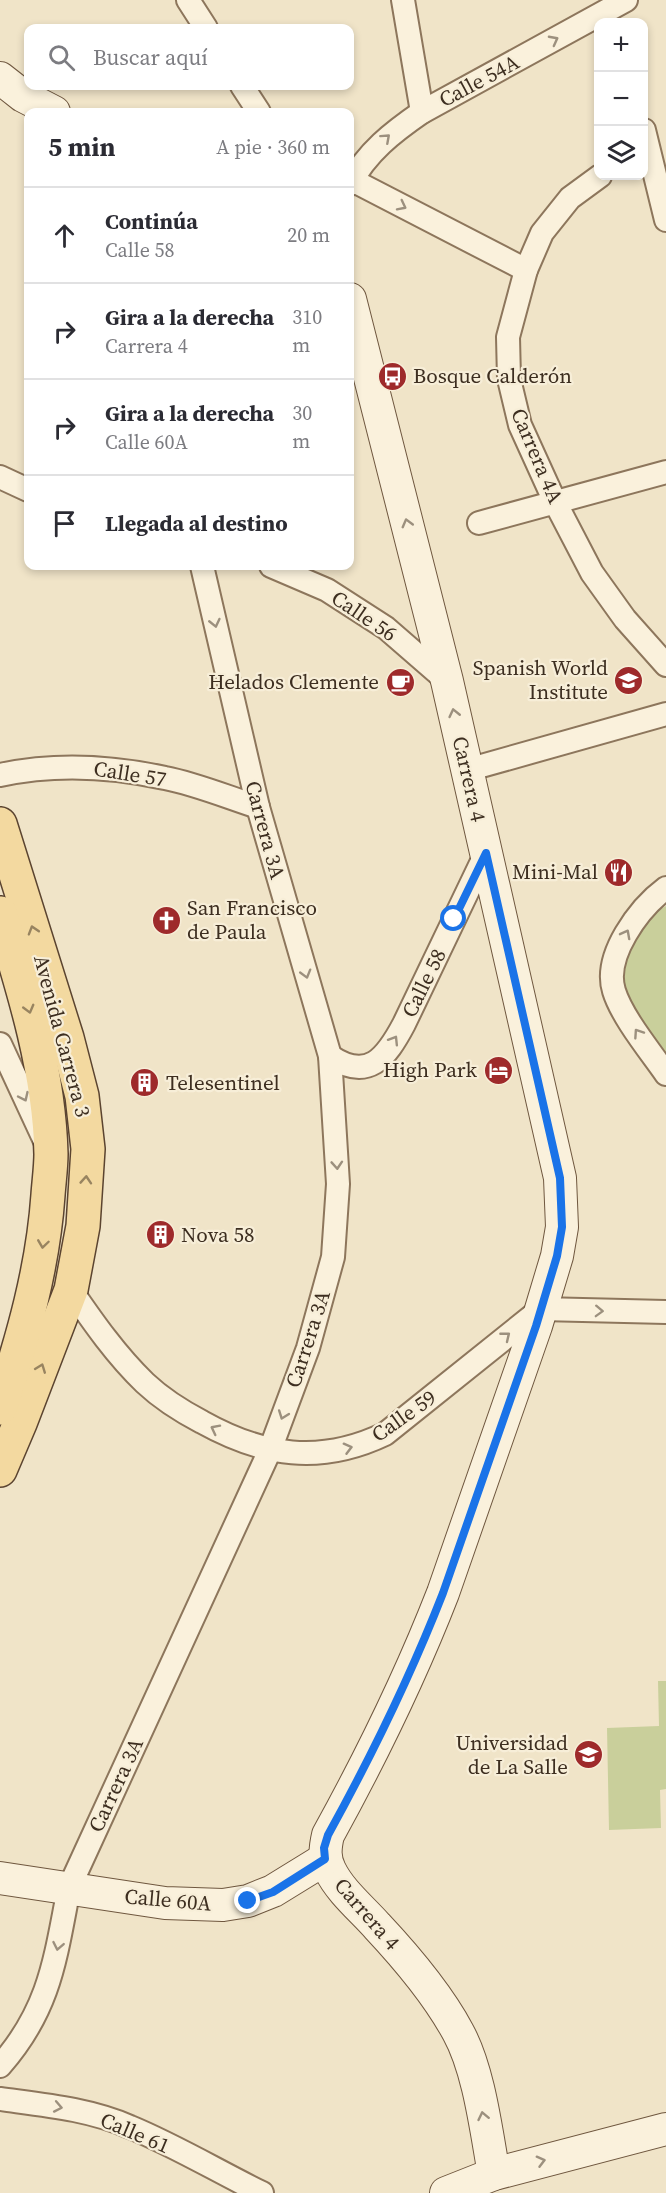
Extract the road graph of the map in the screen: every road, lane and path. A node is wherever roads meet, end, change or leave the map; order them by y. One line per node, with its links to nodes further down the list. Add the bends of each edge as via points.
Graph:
1 (188, 0): 4 (street)
2 (403, 0): 9 (street)
3 (617, 8): 9 (street, Calle 54A, one-way to 3)
4 (203, 24)
5 (0, 78): 7 (street)
6 (245, 90): 8 (street)
7 (46, 108)
8 (256, 108)
9 (422, 112): 11 (street, Calle 54A, one-way to 9, via 370,152)
10 (653, 150): 14 (street)
11 (354, 175)
12 (595, 180): 15 (street, Carrera 4A, via 570,198 542,233)
13 (354, 183): 15 (street, one-way to 15)
14 (666, 220)
15 (526, 270): 20 (street, Carrera 4A, via 508,337 509,379 520,425)
16 (354, 315): 25 (street, Carrera 4, one-way to 16)
17 (666, 472): 20 (street)
18 (0, 477): 19 (street)
19 (24, 488)
20 (555, 502): 21 (street); 24 (street, Carrera 4A, via 592,573 625,620)
21 (478, 523)
22 (203, 570): 29 (street, Carrera 3A, one-way to 29)
23 (280, 570): 25 (street, Calle 56, via 327,590 386,628)
24 (666, 665)
25 (447, 681): 27 (street, Carrera 4, one-way to 25)
26 (666, 714): 27 (street)
27 (467, 770): 31 (street, Carrera 4)
28 (0, 775): 29 (street, Calle 57, via 54,767 104,767 167,778)
29 (258, 807): 35 (street, Carrera 3A, one-way to 35)
30 (0, 824): 38 (main road, Avenida Carrera 3, one-way to 30, via 87,1179 82,1096)
31 (486, 853): 35 (street, Calle 58, one-way to 31, via 356,1068 382,1058 394,1043); 39 (street, Carrera 4, via 560,1178 562,1227)
32 (666, 888): 36 (street, one-way to 32, via 620,1005 612,981 617,956 630,926)
33 (0, 913): 37 (main road, Avenida Carrera 3, one-way to 37, via 39,1053)
34 (0, 1044): 37 (street, one-way to 37)
35 (330, 1056): 42 (street, Carrera 3A, one-way to 42, via 338,1184 333,1257 308,1348)
36 (666, 1074)
37 (51, 1154): 41 (main road, Avenida Carrera 3, one-way to 41, via 40,1262)
38 (71, 1290): 41 (main road, Avenida Carrera 3, one-way to 38); 42 (street, Calle 59, one-way to 38, via 246,1444 175,1407 118,1353)
39 (541, 1309): 40 (street, one-way to 40); 42 (street, Calle 59, one-way to 39, via 302,1454 337,1451 385,1434); 44 (street, Carrera 4, via 440,1602 328,1835)
40 (666, 1312)
41 (10, 1415): 43 (main road)
42 (270, 1450): 46 (street, Carrera 3A)
43 (0, 1470)
44 (325, 1859): 46 (street, Calle 60A, via 273,1892 223,1905 165,1904); 50 (street, Carrera 4, one-way to 44, via 478,2093 459,2033 420,1975 339,1884)
45 (0, 1878): 46 (street, Calle 60A)
46 (69, 1888): 47 (street, Carrera 3A, one-way to 47, via 47,1991 34,2021)
47 (0, 2067)
48 (0, 2099): 51 (street, Calle 61, one-way to 51, via 98,2116 130,2127)
49 (666, 2129): 50 (street, one-way to 49)
50 (494, 2174): 52 (street)
51 (262, 2193)
52 (446, 2193)

